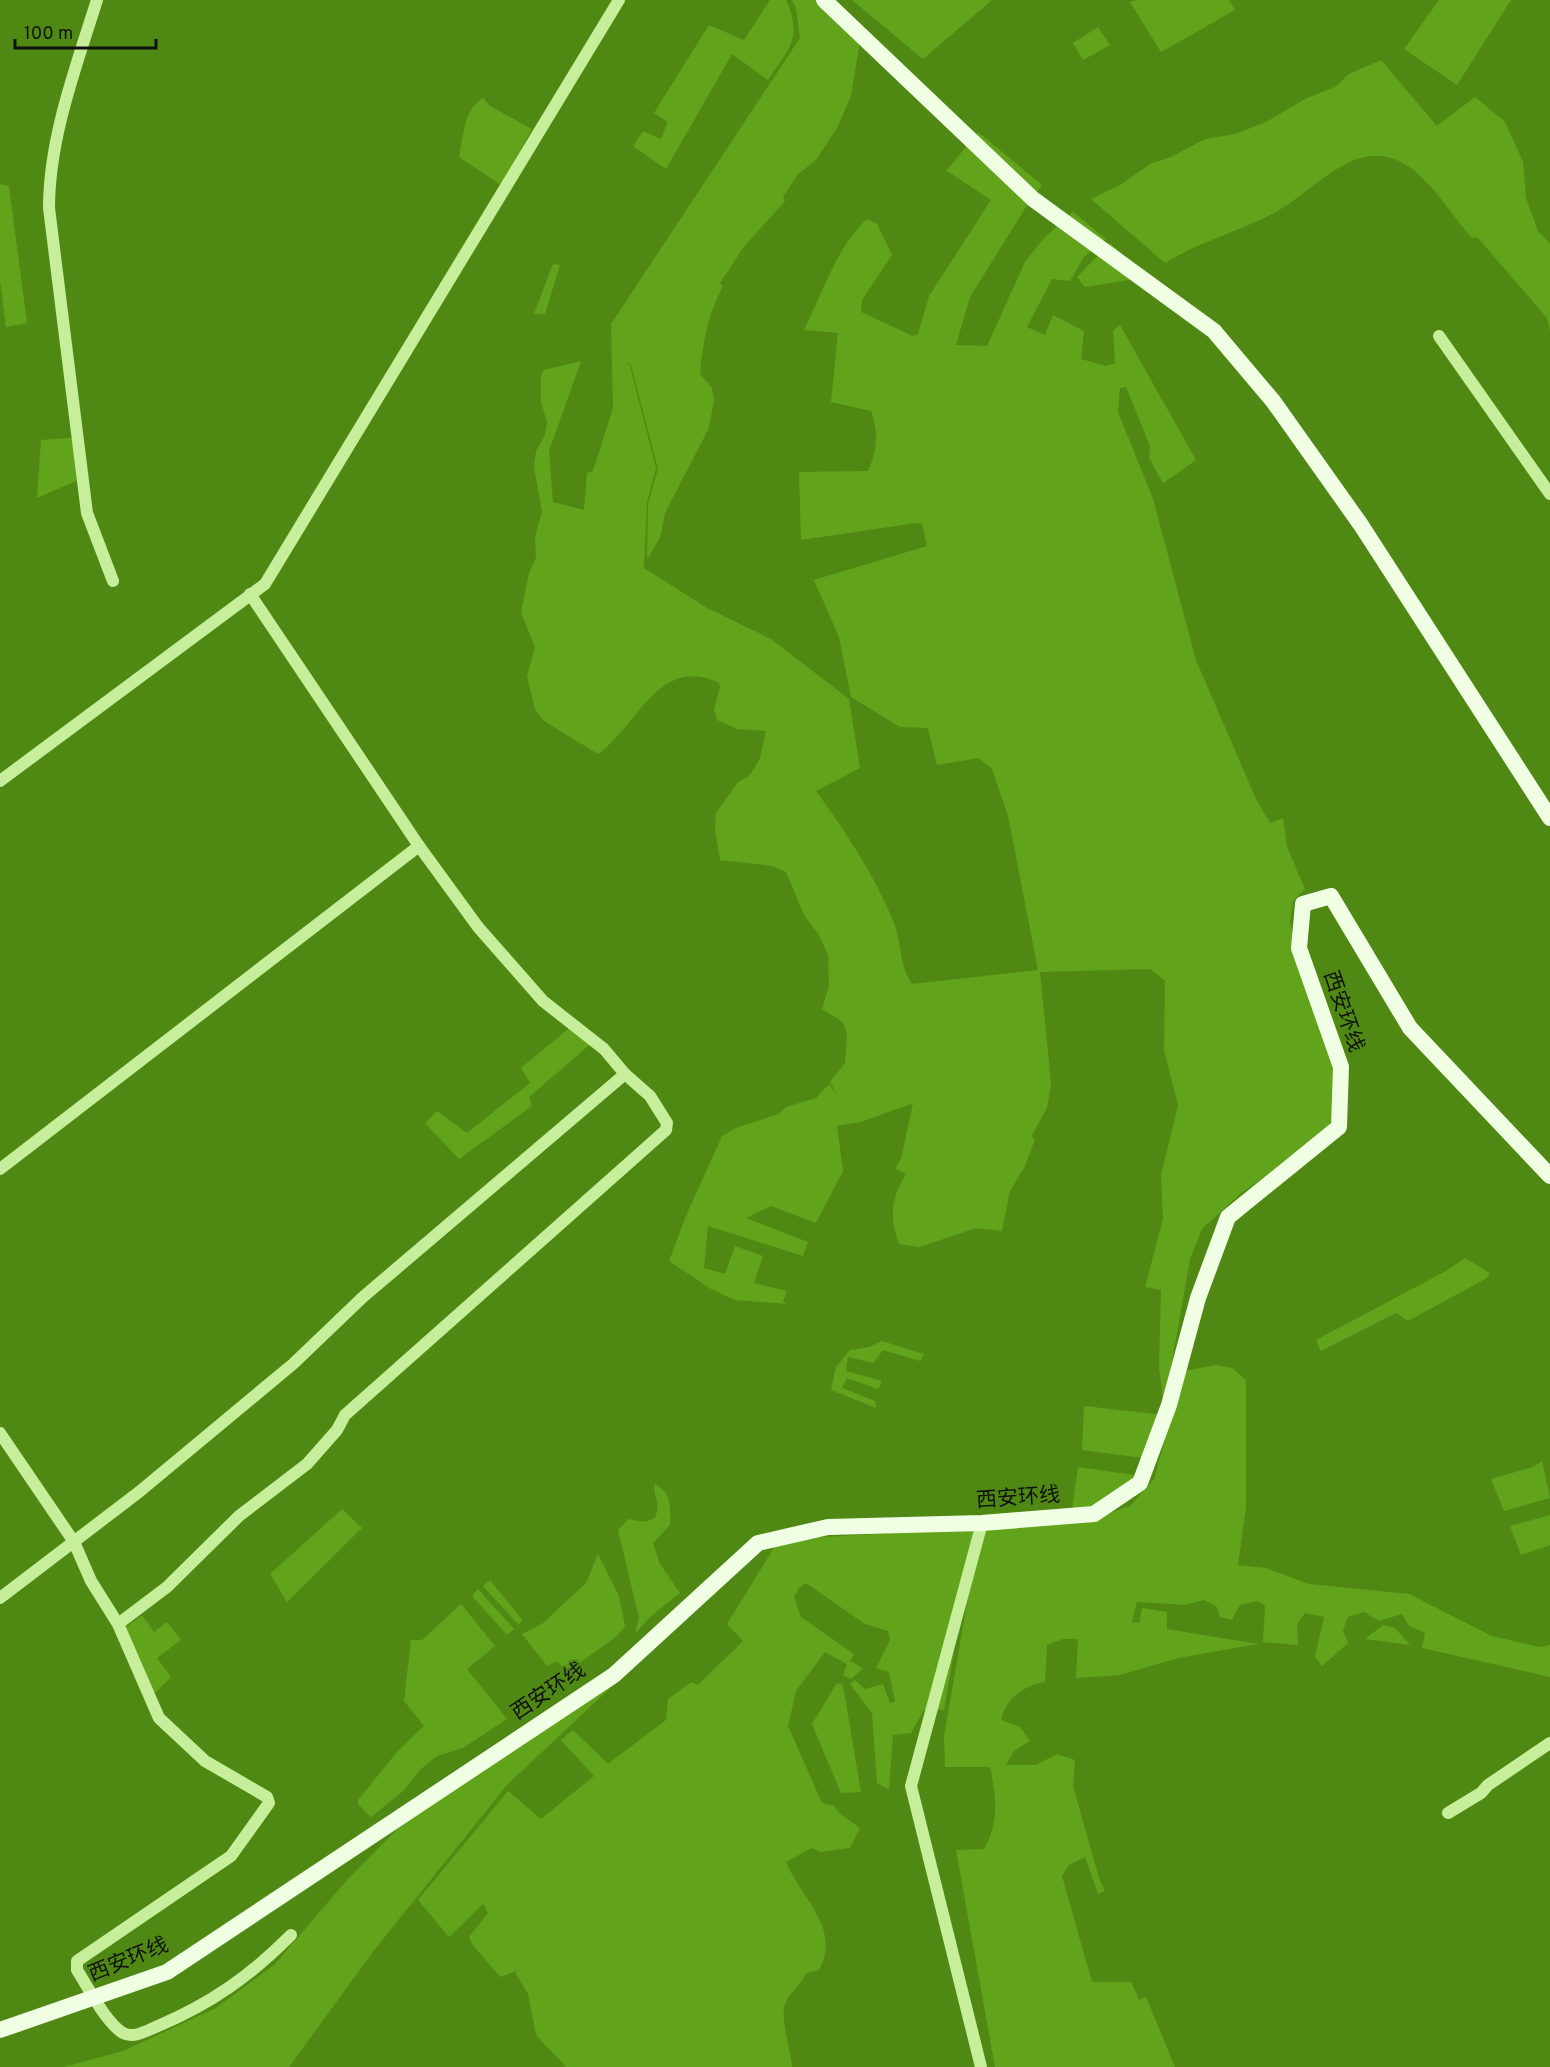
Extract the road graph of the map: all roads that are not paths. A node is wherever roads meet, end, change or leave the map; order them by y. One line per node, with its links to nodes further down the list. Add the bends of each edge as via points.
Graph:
1 (97, 0): 6 (street, via 70,85 49,181 49,208 87,513)
2 (619, 0): 7 (street, via 265,584)
3 (824, 0): 9 (main road, via 1032,199 1214,332 1273,401 1361,525)
4 (1439, 336): 5 (street)
5 (1550, 494)
6 (113, 581)
7 (250, 594): 8 (street); 10 (street)
8 (0, 781)
9 (1550, 818)
10 (419, 846): 11 (street, via 478,927 543,1001 604,1049); 12 (street)
11 (626, 1074): 16 (street, via 363,1297 293,1364); 18 (street, via 650,1096 667,1123 666,1130 345,1415 307,1464 239,1515 167,1587)
12 (0, 1169)
13 (1550, 1176): 15 (main road, 西安环线, via 1410,1028 1331,896 1303,904 1299,948 1341,1067 1339,1127 1228,1217 1198,1298 1169,1405 1140,1483 1094,1514)
14 (0, 1433): 16 (street)
15 (982, 1523): 22 (main road, 西安环线, via 828,1527 758,1543 614,1675 167,1972); 24 (street, via 911,1786)
16 (74, 1542): 17 (street); 18 (street, via 91,1581)
17 (0, 1598)
18 (118, 1624): 22 (street, via 159,1718 206,1761 267,1797 269,1803 231,1856 77,1961 77,1970)
19 (1550, 1743): 20 (street)
20 (1448, 1813)
21 (291, 1935): 22 (street, via 238,1984 193,2011 139,2034 126,2035 114,2026)
22 (95, 1997): 23 (main road, 西安环线)
23 (0, 2030)
24 (981, 2067)

